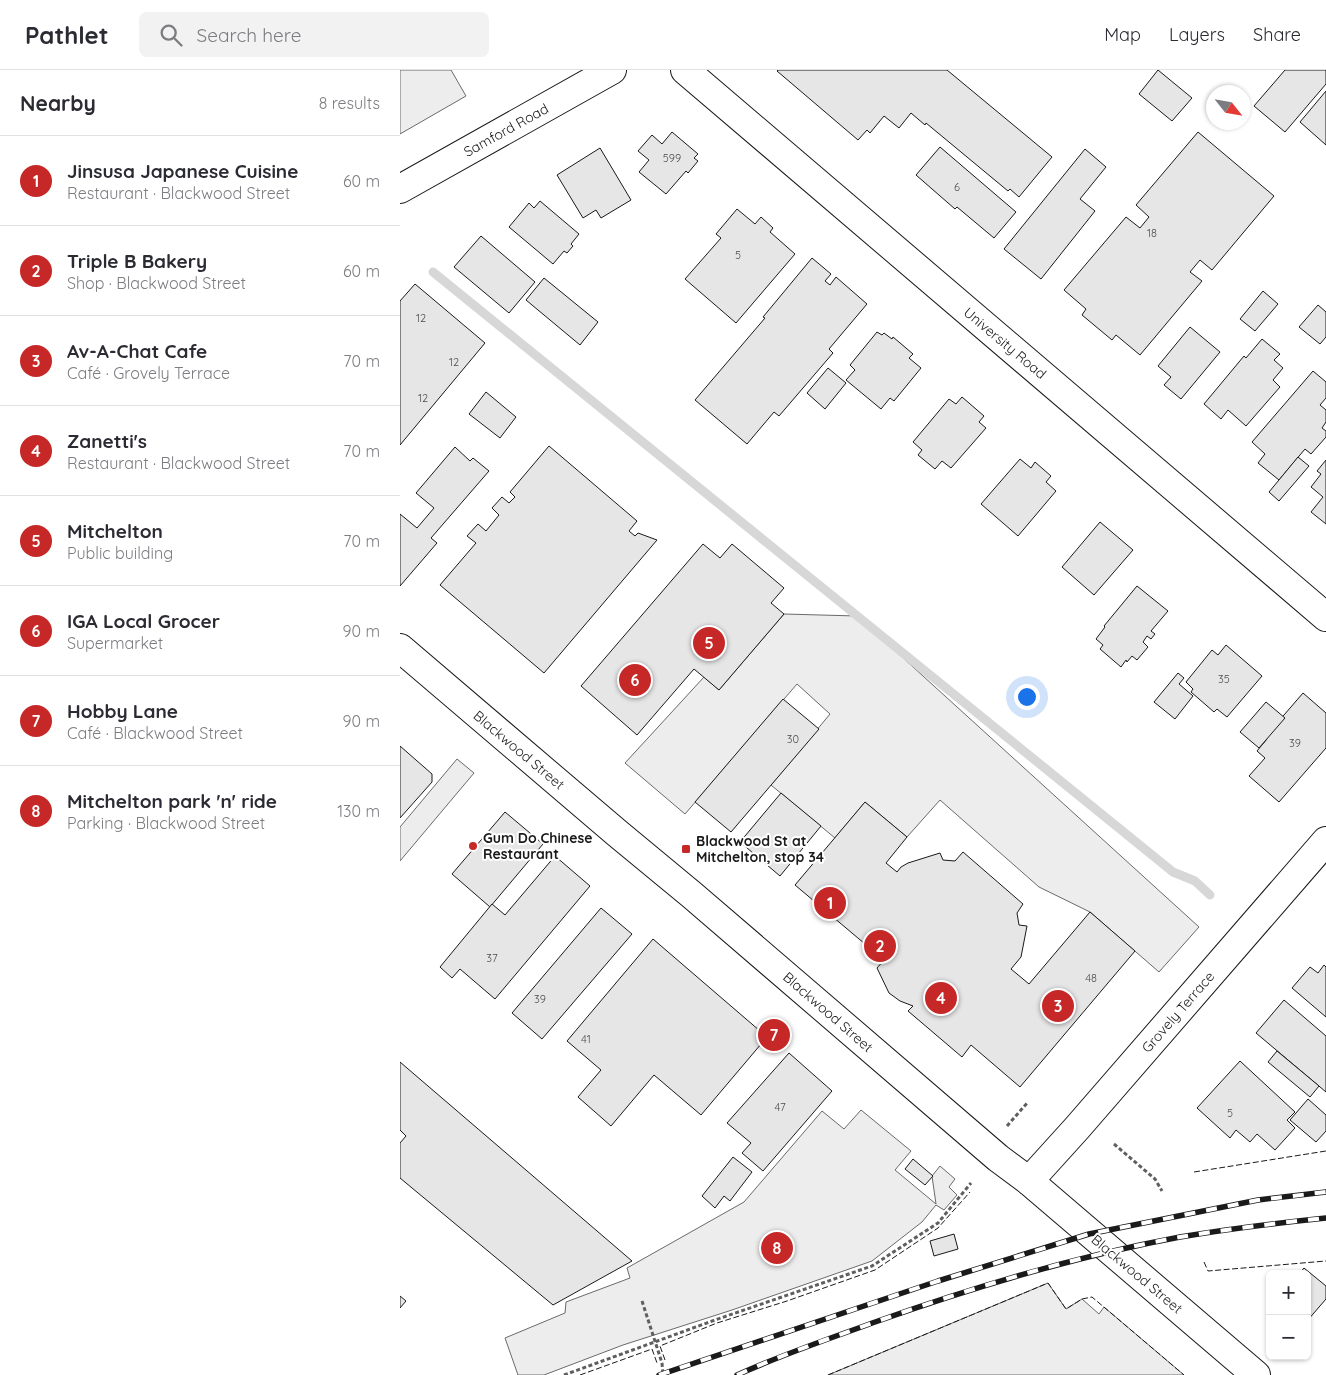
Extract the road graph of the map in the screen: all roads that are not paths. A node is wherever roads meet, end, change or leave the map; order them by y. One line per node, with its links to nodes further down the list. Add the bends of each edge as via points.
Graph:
1 (612, 70): 3 (street, Samford Road)
2 (685, 70): 4 (street, University Road)
3 (400, 189)
4 (1326, 617)
5 (400, 648): 7 (street, Blackwood Street)
6 (1326, 841): 7 (street, Grovely Terrace)
7 (1029, 1182): 8 (street, Blackwood Street)
8 (1256, 1375)

